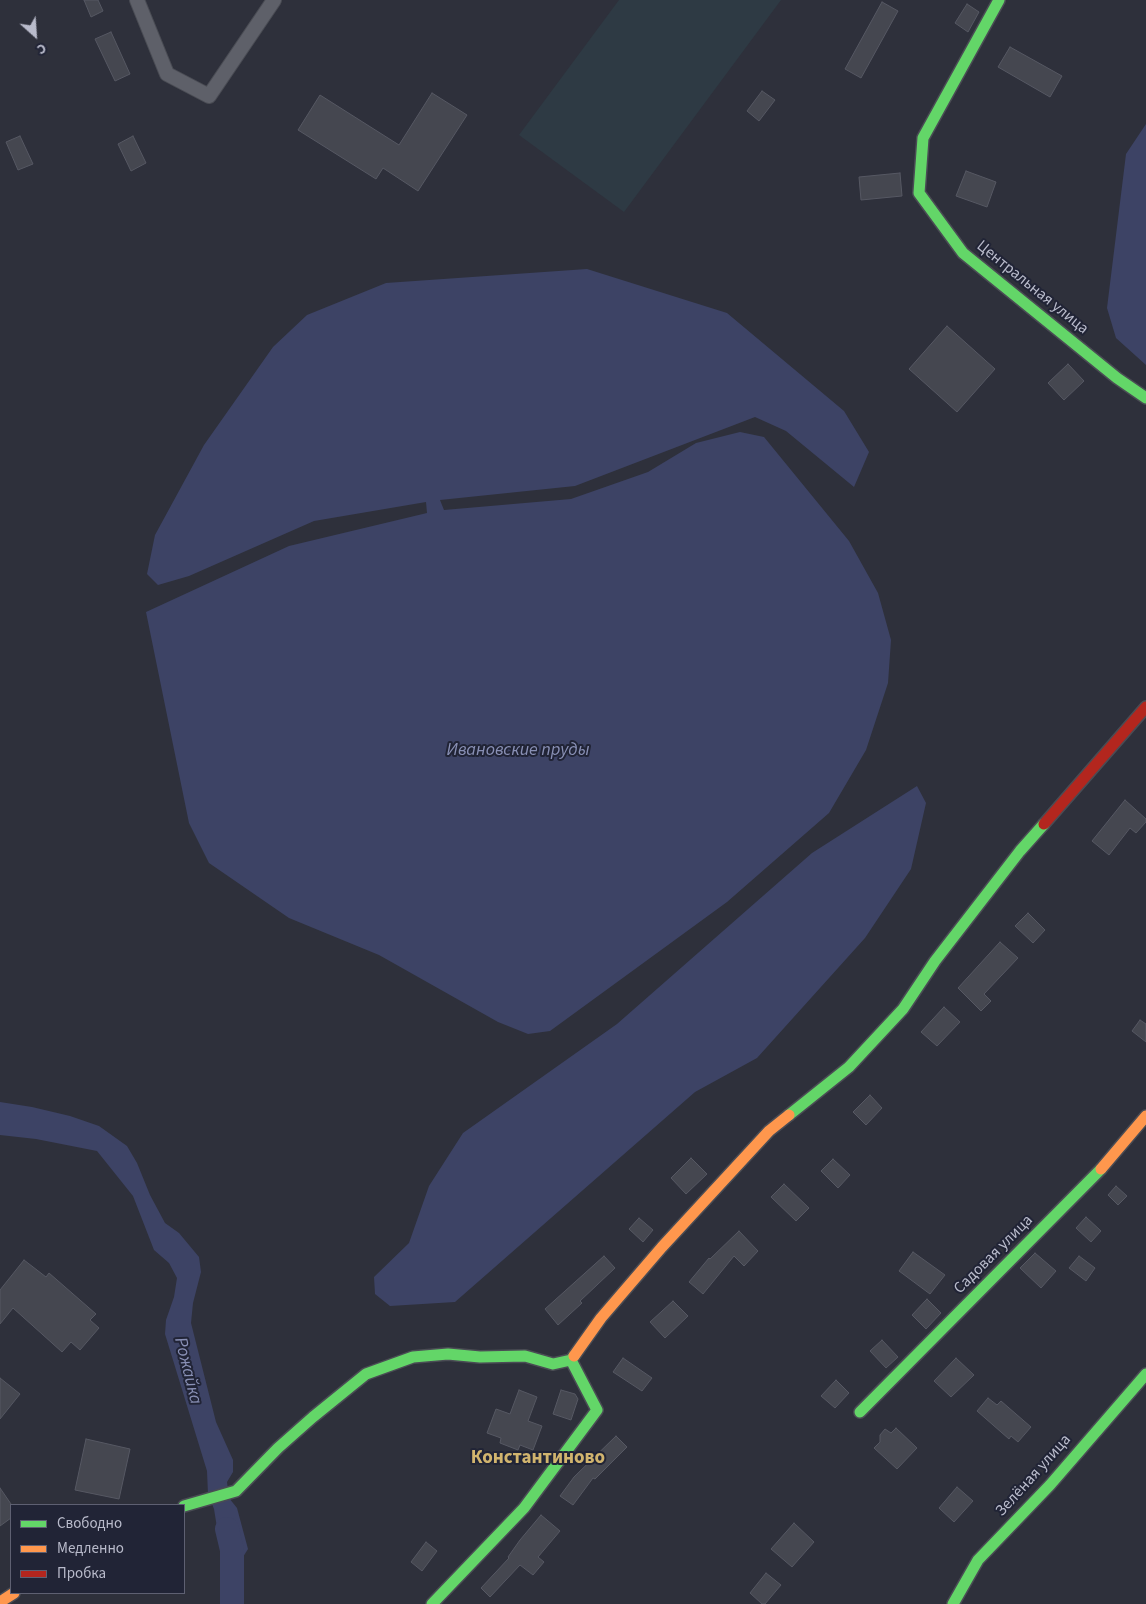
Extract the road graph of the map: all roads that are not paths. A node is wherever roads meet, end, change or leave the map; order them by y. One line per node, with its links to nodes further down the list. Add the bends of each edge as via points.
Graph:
1 (137, 0): 2 (street, via 167,74 209,96)
2 (274, 0)
3 (999, 0): 4 (street, Центральная улица, via 923,138 919,193 963,253)
4 (1146, 398)
5 (1146, 708): 7 (street, via 1020,851 935,961 903,1009 849,1067 769,1131 662,1247 601,1318)
6 (1146, 1116): 9 (street, Садовая улица, via 1092,1179)
7 (571, 1360): 10 (street, via 553,1364 525,1356 448,1354 413,1357 366,1374 299,1429 236,1490); 13 (street, via 597,1410 524,1508)
8 (1146, 1374): 14 (street, Зелёная улица, via 1050,1485 978,1560)
9 (860, 1412)
10 (185, 1506)
11 (12, 1594): 12 (street)
12 (0, 1602)
13 (432, 1604)
14 (953, 1604)

